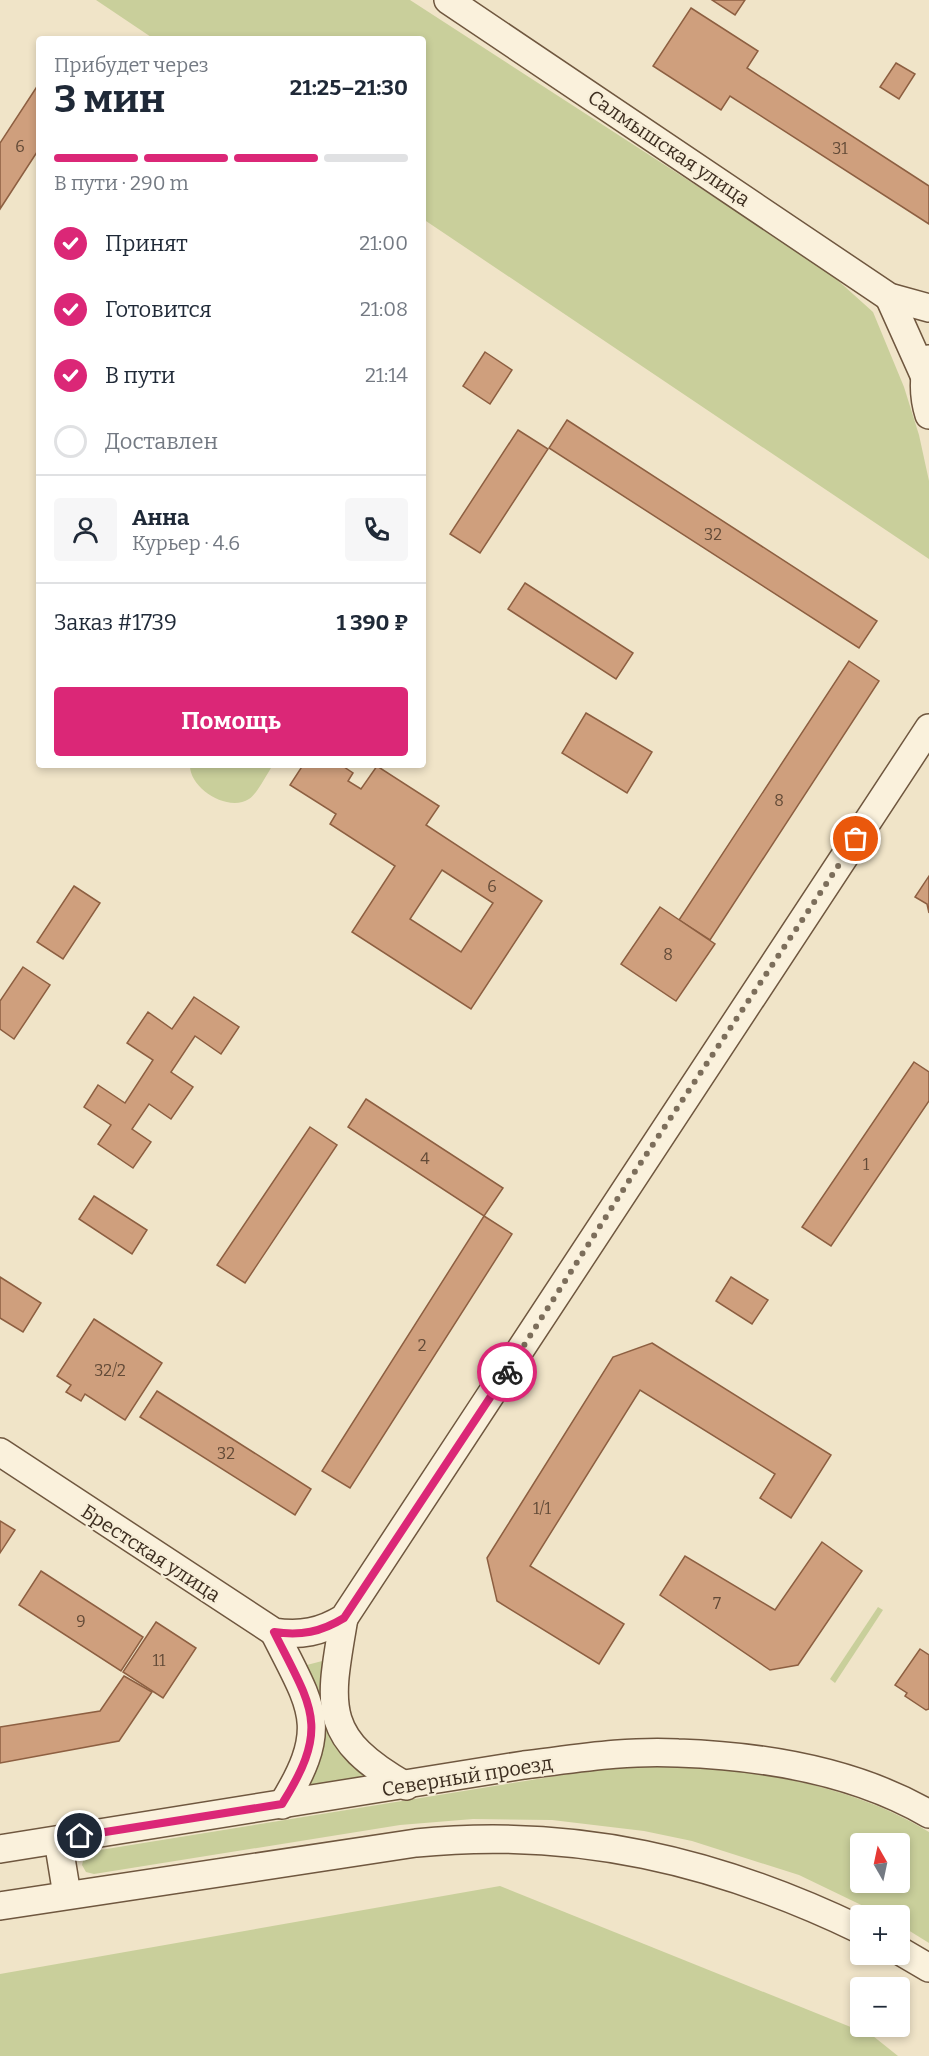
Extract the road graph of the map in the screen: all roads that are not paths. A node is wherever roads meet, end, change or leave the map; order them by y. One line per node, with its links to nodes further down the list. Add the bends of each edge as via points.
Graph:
1 (448, 0): 2 (main road, Салмышская улица)
2 (889, 297): 3 (main road, Салмышская улица); 4 (main road)
3 (929, 308)
4 (926, 365): 5 (main road, via 925,402)
5 (929, 415)
6 (929, 728): 8 (main road)
7 (0, 1452): 9 (main road, Брестская улица)
8 (344, 1618): 9 (main road, via 309,1633); 10 (main road, via 335,1669 334,1710 345,1737 355,1749 379,1771)
9 (274, 1632): 11 (main road, via 308,1704 313,1724 306,1759)
10 (406, 1786): 11 (main road, Северный проезд); 12 (main road, Северный проезд, via 524,1765 677,1752 792,1765 856,1782)
11 (282, 1804): 13 (main road, Северный проезд)
12 (929, 1814)
13 (58, 1840): 14 (main road, Северный проезд); 15 (main road)
14 (0, 1849)
15 (67, 1895): 16 (main road); 17 (main road, via 416,1843 471,1837 525,1838 658,1856 712,1870 782,1894)
16 (0, 1906)
17 (850, 1925)
18 (910, 1957): 19 (main road)
19 (929, 1968)

